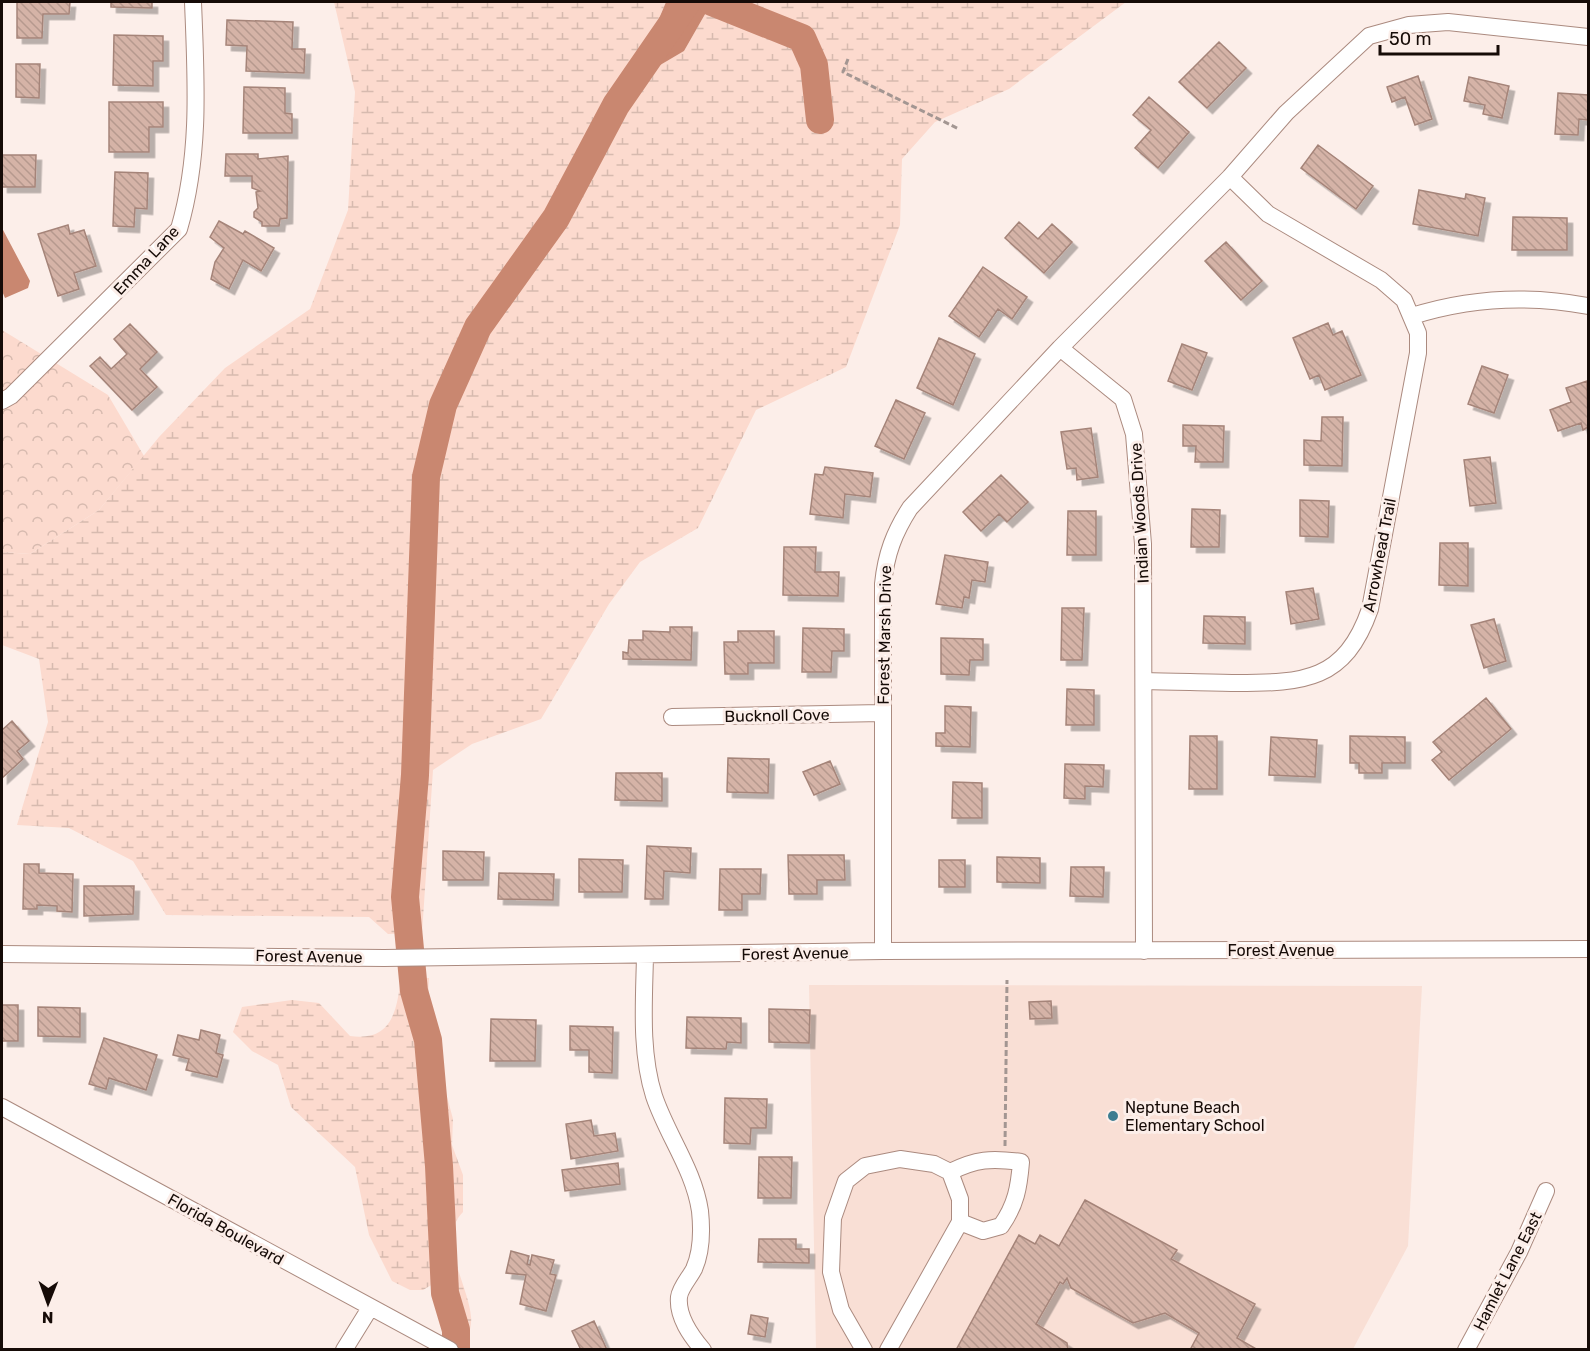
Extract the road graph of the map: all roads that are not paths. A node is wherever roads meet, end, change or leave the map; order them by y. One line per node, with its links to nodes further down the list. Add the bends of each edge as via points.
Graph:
1 (193, 2): 7 (street, Emma Lane, via 198,112 189,195 179,229)
2 (1588, 38): 3 (street, via 1448,22 1409,25 1369,36 1286,113)
3 (1230, 177): 5 (street, via 1268,214 1381,279 1404,300); 6 (street)
4 (1588, 306): 5 (street, via 1560,301 1487,300 1445,305)
5 (1412, 315): 8 (street, Arrowhead Trail, via 1418,333 1418,353 1370,609 1356,643 1338,662 1301,680)
6 (1060, 348): 8 (street, Indian Woods Drive, via 1123,399 1131,417 1143,544); 9 (street, Forest Marsh Drive, via 910,508 894,533 883,584)
7 (2, 401)
8 (1144, 681): 13 (street, Indian Woods Drive)
9 (882, 713): 10 (street, Bucknoll Cove); 12 (street, Forest Marsh Drive)
10 (672, 717)
11 (1588, 950): 13 (street, Forest Avenue)
12 (883, 951): 13 (street, Forest Avenue); 15 (street, Forest Avenue)
13 (1144, 951)
14 (2, 954): 15 (street, Forest Avenue)
15 (645, 956): 23 (street, via 648,1075 664,1124 692,1181 699,1209 702,1239 695,1266 679,1297 686,1330)
16 (2, 1107): 20 (street, Florida Boulevard)
17 (950, 1172): 19 (street, via 960,1199); 19 (street, via 970,1162 1021,1162 1013,1210 1001,1226 983,1231); 24 (street, via 934,1164 900,1160 865,1166 846,1181 833,1218 831,1272 841,1310)
18 (1546, 1191): 26 (street, Hamlet Lane East, via 1519,1252)
19 (960, 1222): 25 (street)
20 (370, 1308): 21 (street); 22 (street, Florida Boulevard)
21 (344, 1350)
22 (450, 1350)
23 (703, 1350)
24 (864, 1350)
25 (888, 1350)
26 (1466, 1350)

